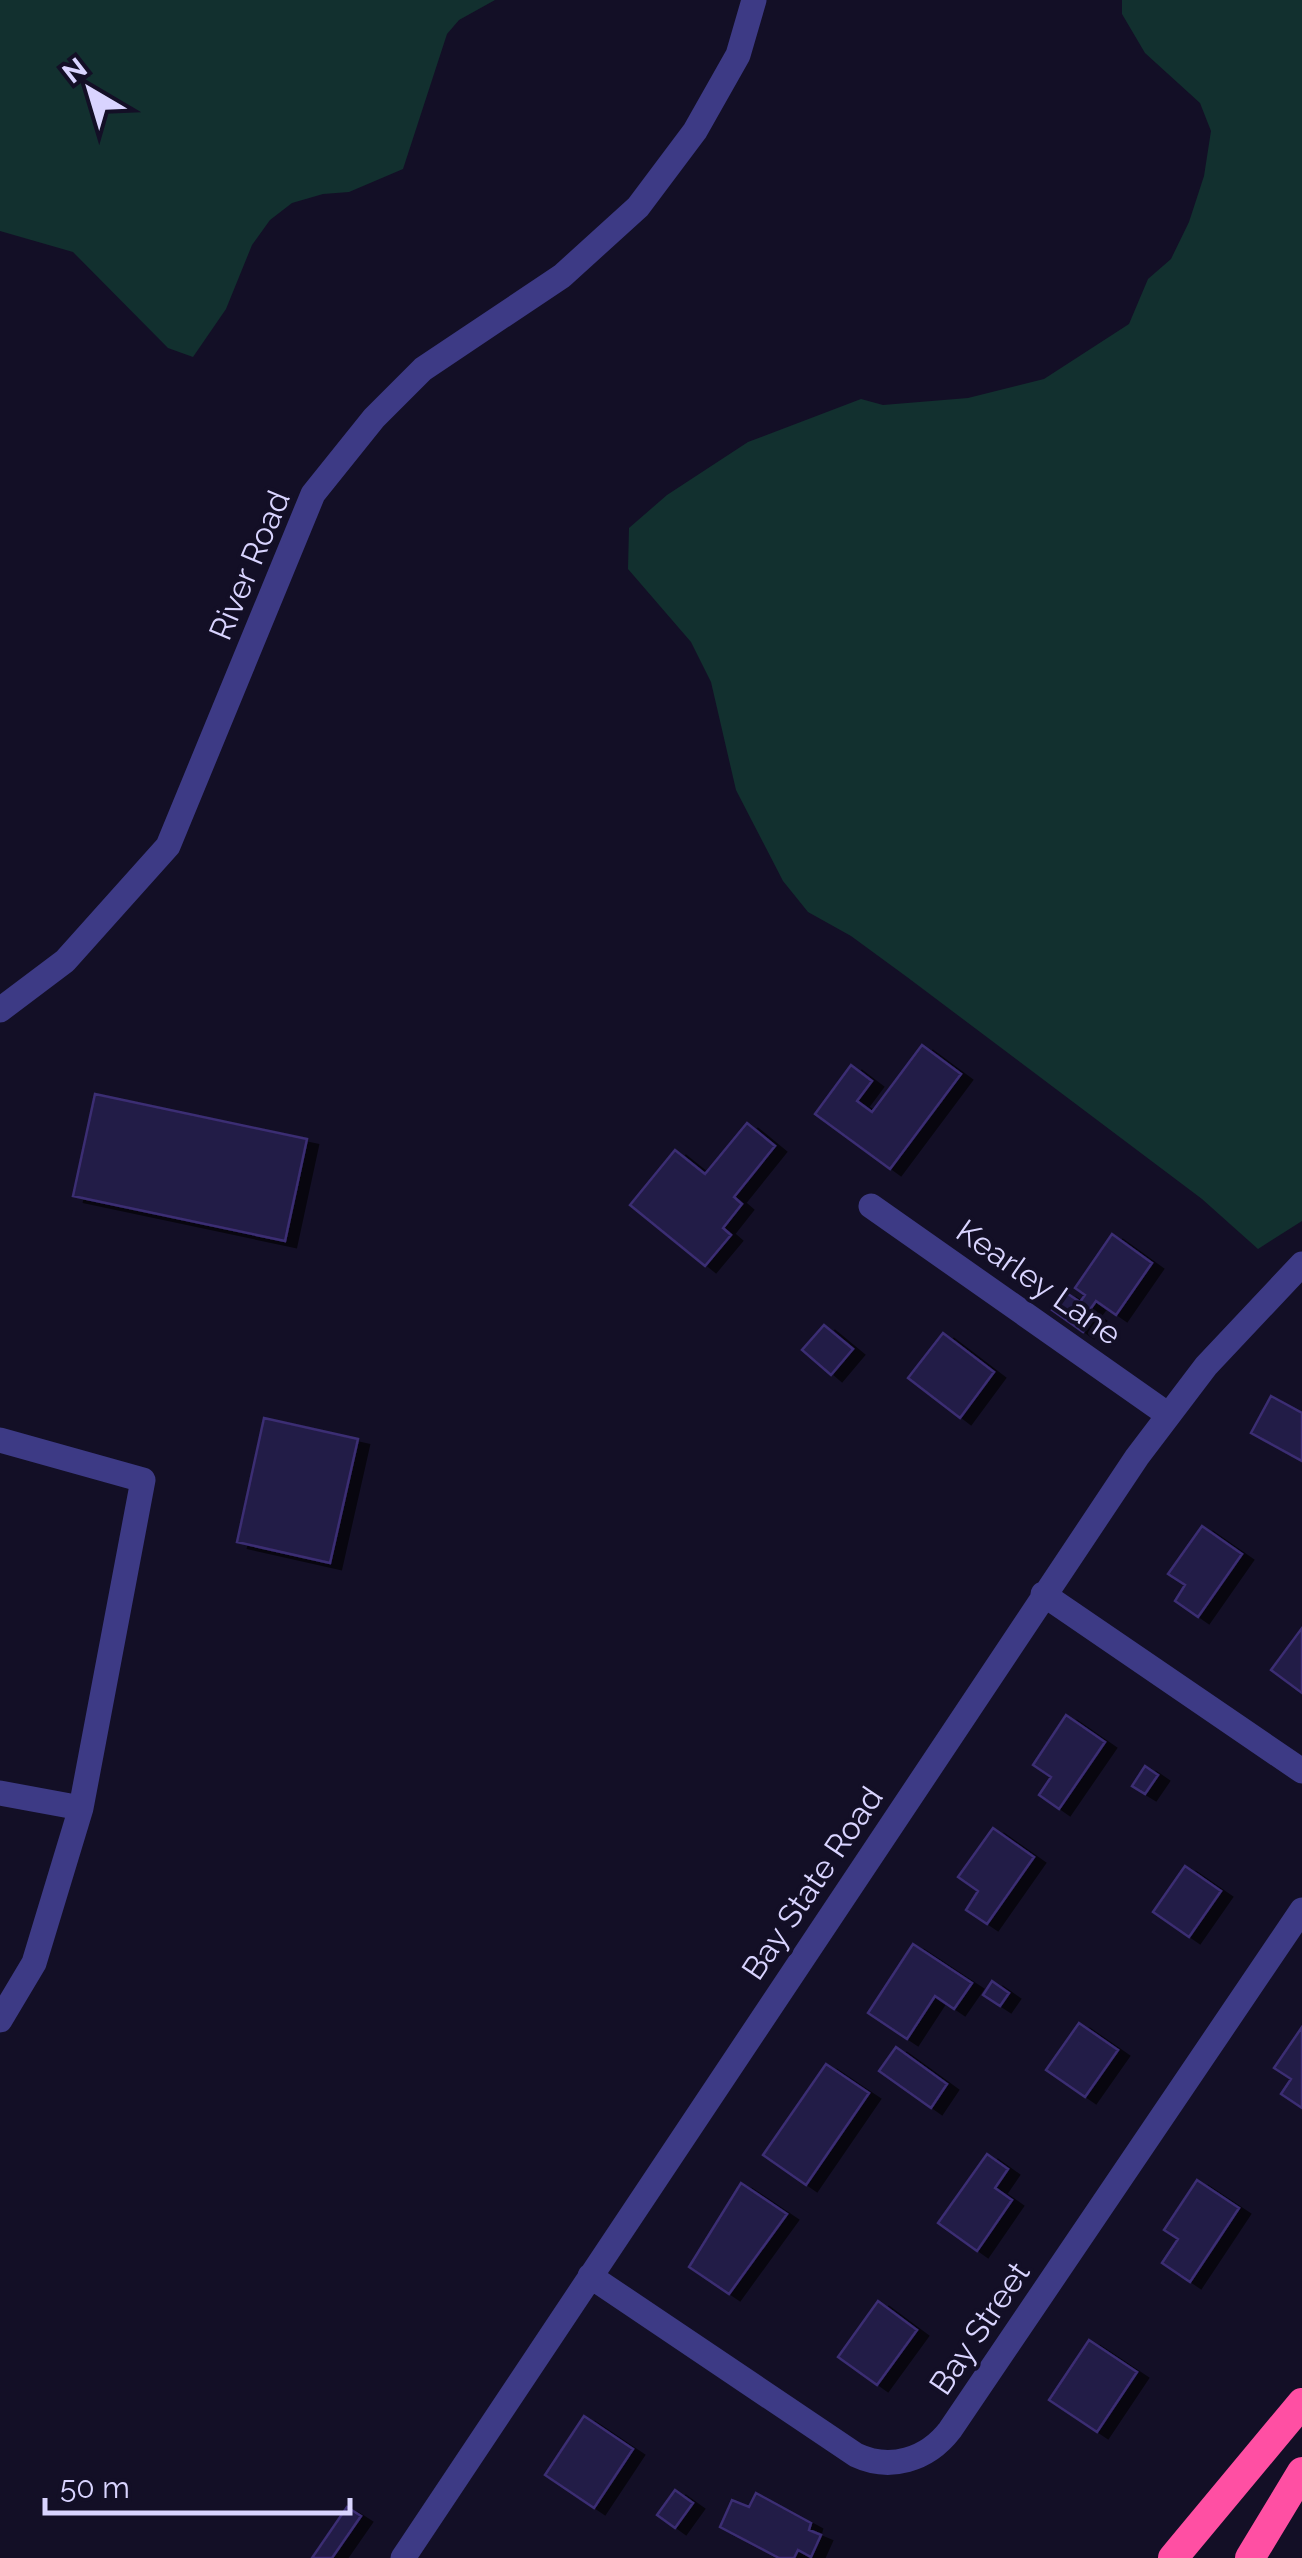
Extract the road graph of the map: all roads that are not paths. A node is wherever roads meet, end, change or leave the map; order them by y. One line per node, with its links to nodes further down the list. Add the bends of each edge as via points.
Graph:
1 (754, 0): 2 (street, River Road, via 738,55 638,208 562,276 423,370 313,494 168,846 65,961)
2 (0, 1010)
3 (871, 1206): 5 (street, Kearley Lane)
4 (1302, 1264): 5 (street, Bay State Road)
5 (1167, 1414): 7 (street, Bay State Road)
6 (0, 1440): 10 (street, via 142,1480)
7 (1043, 1594): 8 (street); 13 (street, Bay State Road)
8 (1302, 1771)
9 (0, 1793): 10 (street)
10 (81, 1808): 12 (street, via 34,1963)
11 (1302, 1910): 13 (street, Bay Street, via 950,2430 921,2455 884,2462 856,2455)
12 (0, 2020)
13 (590, 2276): 16 (street, Bay State Road)
14 (1302, 2403): 17 (highway)
15 (1302, 2472): 18 (highway)
16 (403, 2558)
17 (1173, 2558)
18 (1250, 2558)

